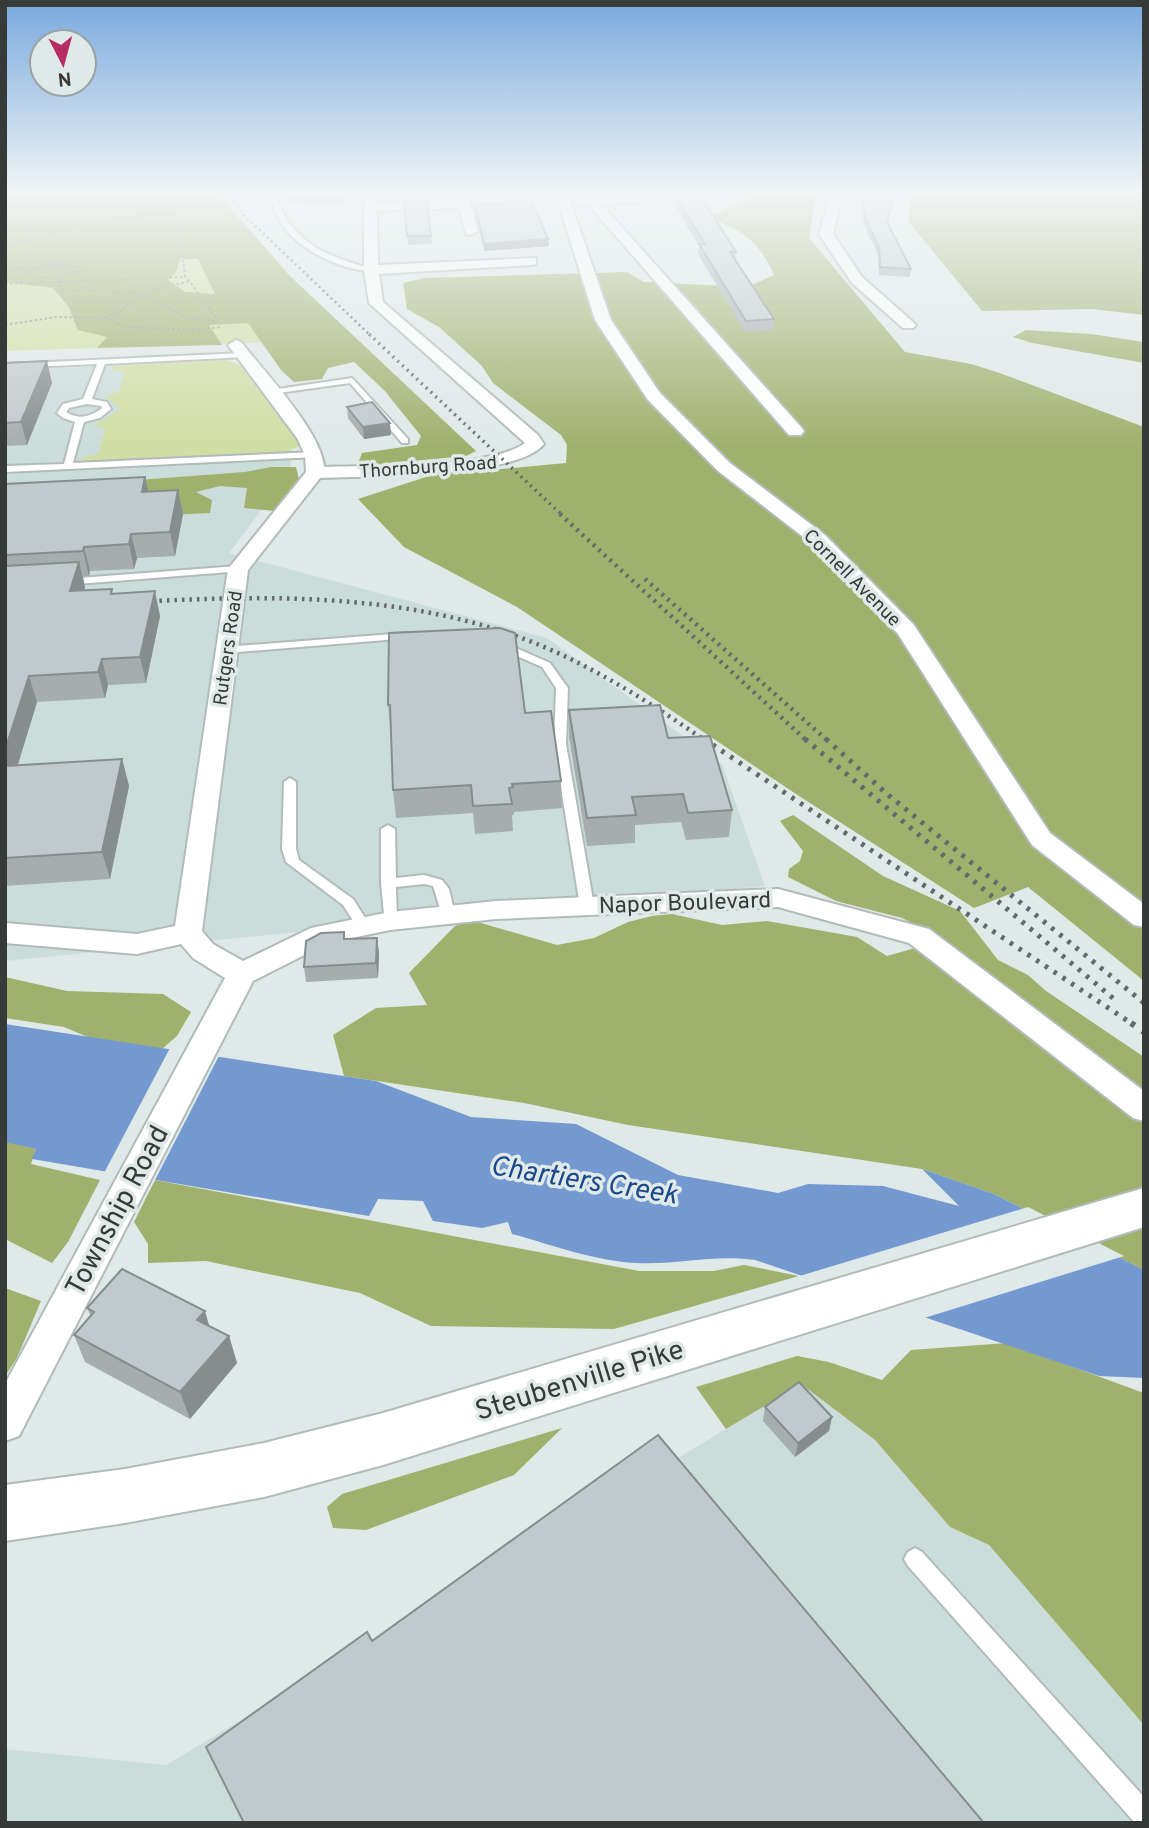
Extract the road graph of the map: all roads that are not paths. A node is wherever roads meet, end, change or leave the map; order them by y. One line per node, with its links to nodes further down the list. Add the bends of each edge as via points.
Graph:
1 (372, 277): 14 (street, Thornburg Road, via 376,303 535,444 525,455 486,463)
2 (589, 277): 27 (street, Cornell Avenue, via 603,320 654,396 724,467 818,539 906,630 1041,839)
3 (659, 277): 12 (street)
4 (854, 277): 5 (street)
5 (908, 325)
6 (234, 342): 7 (lane); 9 (street)
7 (102, 362): 8 (lane); 10 (lane)
8 (5, 366)
9 (271, 392): 13 (lane, via 352,380); 14 (street, via 304,437)
10 (87, 401): 11 (lane, via 66,406 61,412 66,418); 11 (lane, via 104,404 107,409 101,415)
11 (80, 419): 15 (lane)
12 (795, 431)
13 (405, 441)
14 (315, 464): 15 (lane); 17 (street, Rutgers Road)
15 (68, 466): 16 (lane)
16 (5, 469)
17 (238, 569): 18 (lane); 21 (street, Rutgers Road)
18 (48, 583)
19 (418, 636): 21 (lane)
20 (485, 646): 25 (lane, via 512,650 546,665 562,688 560,744)
21 (225, 650): 30 (street, Rutgers Road)
22 (290, 782): 28 (lane, via 289,849 293,862)
23 (388, 828): 24 (lane)
24 (388, 883): 26 (lane, via 440,883); 28 (lane)
25 (587, 906): 26 (street, Napor Boulevard); 32 (street, Napor Boulevard, via 778,898 919,936)
26 (448, 915): 28 (street, Napor Boulevard)
27 (1144, 918)
28 (377, 924): 31 (street, Napor Boulevard, via 321,935)
29 (5, 933): 30 (street, via 137,944)
30 (188, 933): 31 (street)
31 (235, 986): 34 (street, Township Road)
32 (1144, 1109)
33 (1144, 1207): 35 (main road, Steubenville Pike, via 383,1439 264,1470)
34 (5, 1423)
35 (5, 1513)
36 (915, 1559): 37 (lane)
37 (1144, 1815)

